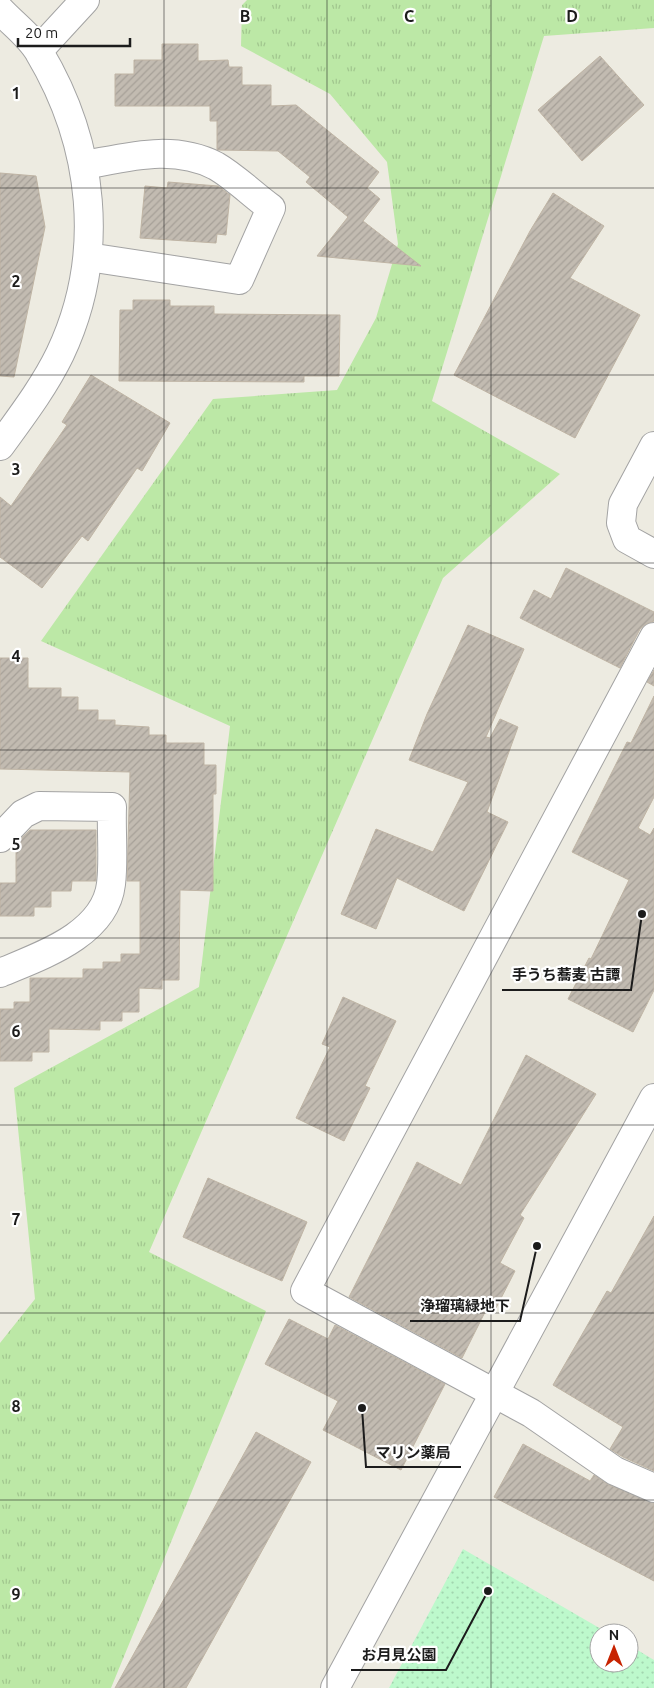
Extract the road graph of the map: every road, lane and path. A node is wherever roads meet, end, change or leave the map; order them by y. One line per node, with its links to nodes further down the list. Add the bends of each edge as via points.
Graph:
1 (85, 0): 3 (street)
2 (0, 10): 3 (street)
3 (38, 50): 4 (street, via 66,108)
4 (85, 165): 5 (street, via 90,216); 5 (street, via 157,152 186,154 217,167 271,208 240,280)
5 (88, 257): 6 (street, via 78,306 60,354)
6 (0, 446)
7 (654, 446): 8 (street, via 623,504 621,523 627,539)
8 (654, 554)
9 (654, 637): 13 (street, via 305,1291)
10 (0, 838): 11 (street, via 23,814 38,806 112,807 111,885 104,906 84,930 63,945)
11 (0, 973)
12 (654, 1098): 13 (street)
13 (494, 1393): 14 (street, via 531,1413 615,1471); 15 (street)
14 (654, 1488)
15 (335, 1688)

